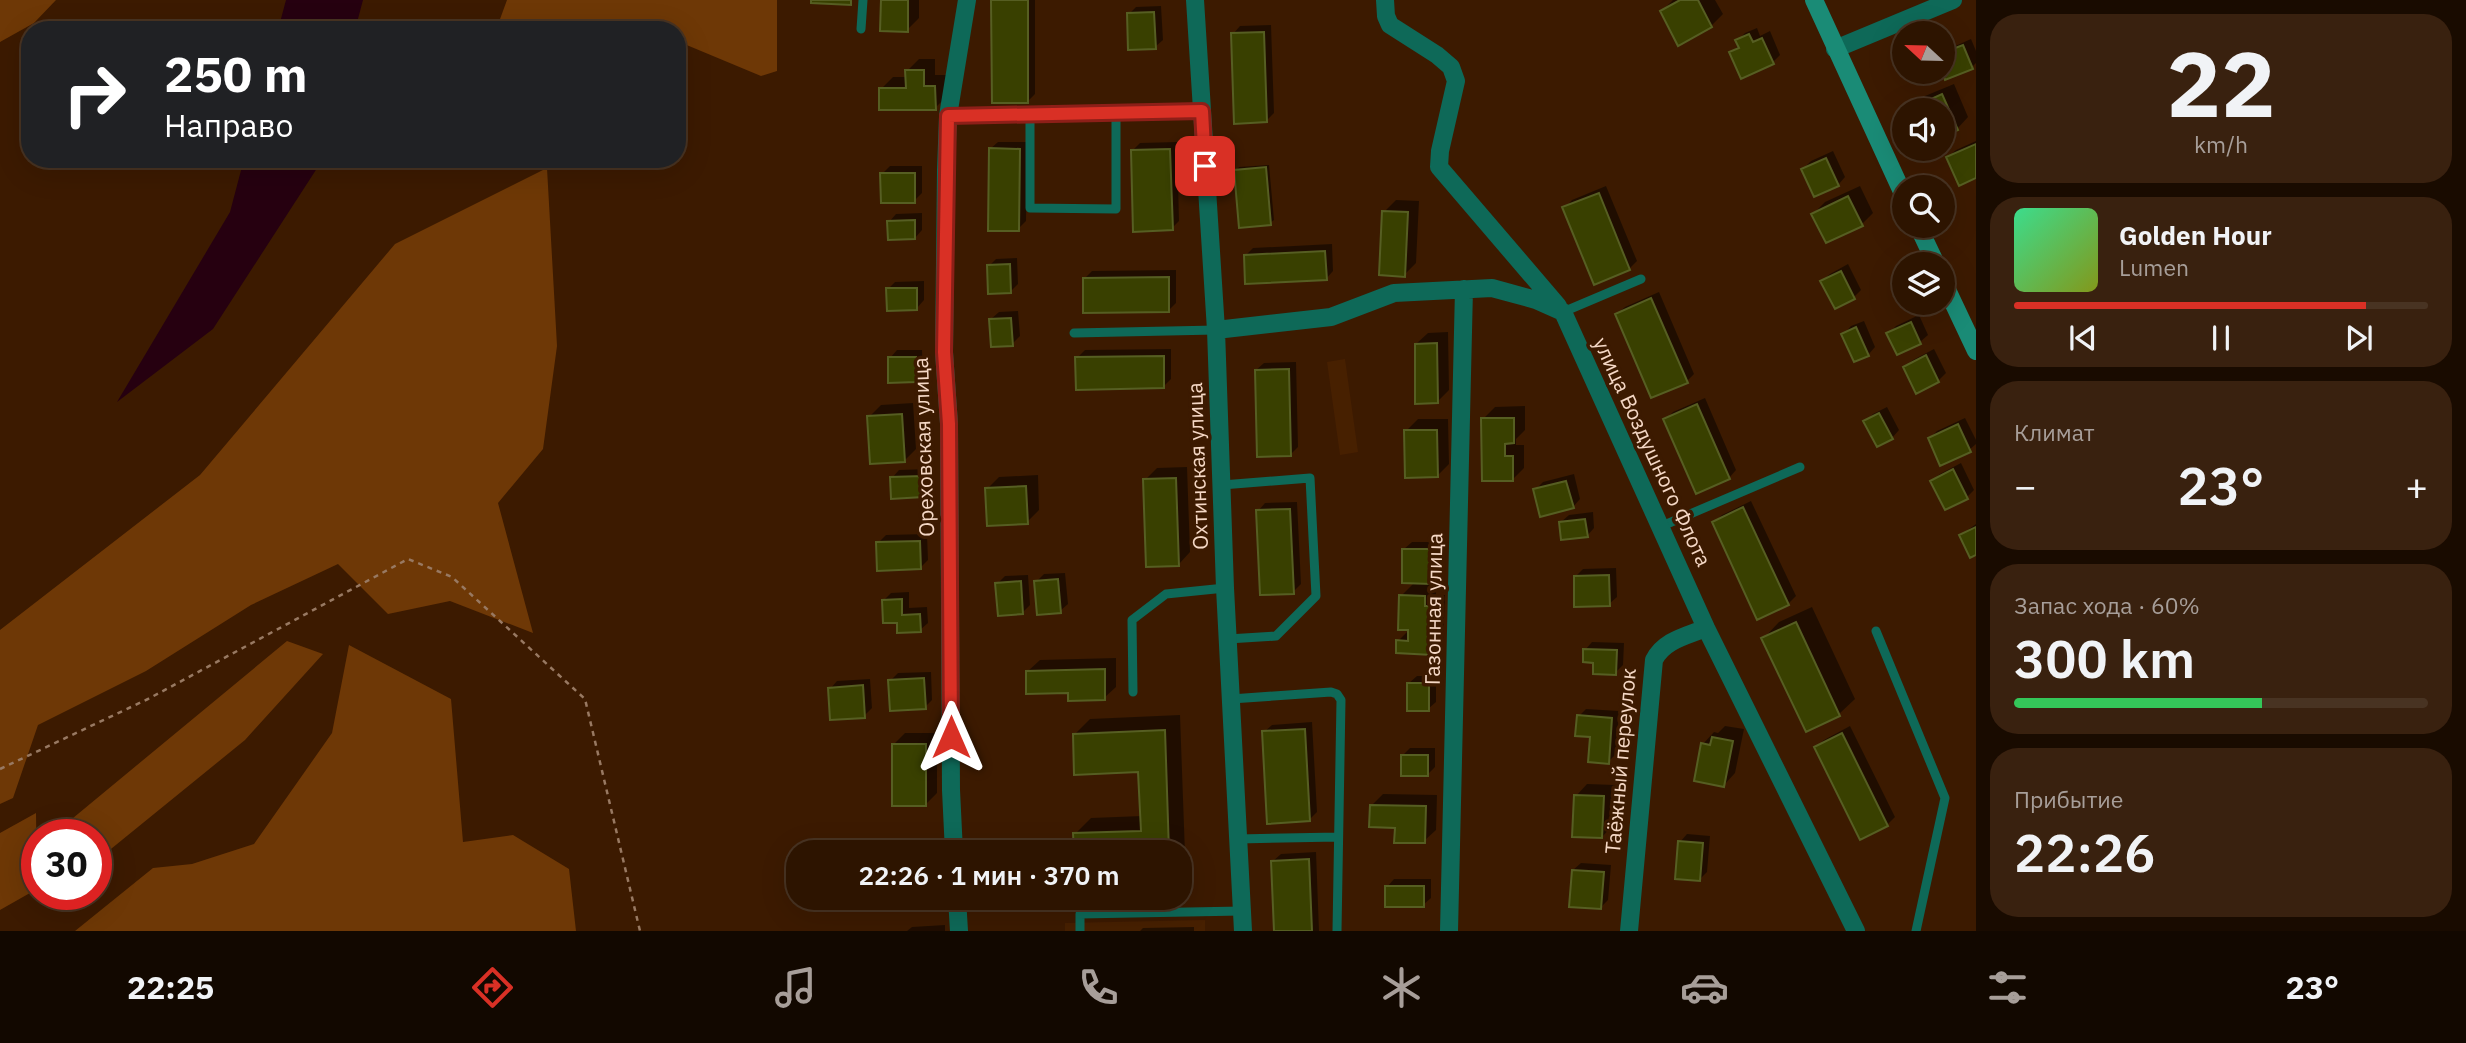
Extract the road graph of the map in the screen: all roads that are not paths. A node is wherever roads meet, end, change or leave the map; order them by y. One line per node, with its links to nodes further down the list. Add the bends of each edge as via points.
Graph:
1 (863, 0): 7 (lane)
2 (967, 0): 12 (street, Ореховская улица)
3 (1195, 0): 9 (street, Охтинская улица)
4 (1385, 0): 17 (street, улица Воздушного Флота, via 1390,25 1437,55 1451,67 1456,81 1439,167)
5 (1814, 0): 8 (street)
6 (1953, 0): 8 (street)
7 (861, 29)
8 (1835, 49): 13 (street)
9 (1202, 111): 10 (lane); 18 (street, Охтинская улица)
10 (1116, 113): 11 (lane); 11 (lane, via 1116,209 1030,208)
11 (1030, 114): 12 (lane)
12 (948, 116): 32 (street, Ореховская улица, via 944,352 949,424)
13 (1894, 175)
14 (1641, 279): 17 (lane)
15 (1464, 289): 17 (street, via 1492,288); 18 (street, via 1394,293 1331,317); 39 (street, Газонная улица)
16 (1955, 307): 20 (street)
17 (1563, 312): 23 (street, улица Воздушного Флота)
18 (1216, 330): 19 (lane); 22 (street, Охтинская улица)
19 (1074, 333)
20 (1976, 351)
21 (1801, 467): 23 (lane)
22 (1222, 485): 24 (street, Охтинская улица); 27 (lane, via 1310,478 1316,596 1276,636)
23 (1662, 526): 25 (street, улица Воздушного Флота)
24 (1225, 588): 27 (street, Охтинская улица); 28 (lane, via 1167,594 1132,620)
25 (1706, 628): 40 (street, Таёжный переулок, via 1668,643 1654,660); 41 (street, улица Воздушного Флота)
26 (1876, 631): 42 (lane, via 1945,798)
27 (1228, 639): 29 (street, Охтинская улица)
28 (1133, 692)
29 (1231, 699): 30 (lane, via 1337,694); 31 (street, Охтинская улица)
30 (1338, 836): 31 (lane); 38 (lane)
31 (1238, 839): 34 (street, Охтинская улица)
32 (953, 840)
33 (958, 910): 35 (street)
34 (1242, 911): 36 (lane, via 1080,914); 37 (street, Охтинская улица)
35 (959, 931)
36 (1080, 931)
37 (1243, 931)
38 (1336, 931)
39 (1449, 931)
40 (1629, 931)
41 (1856, 931)
42 (1916, 931)

